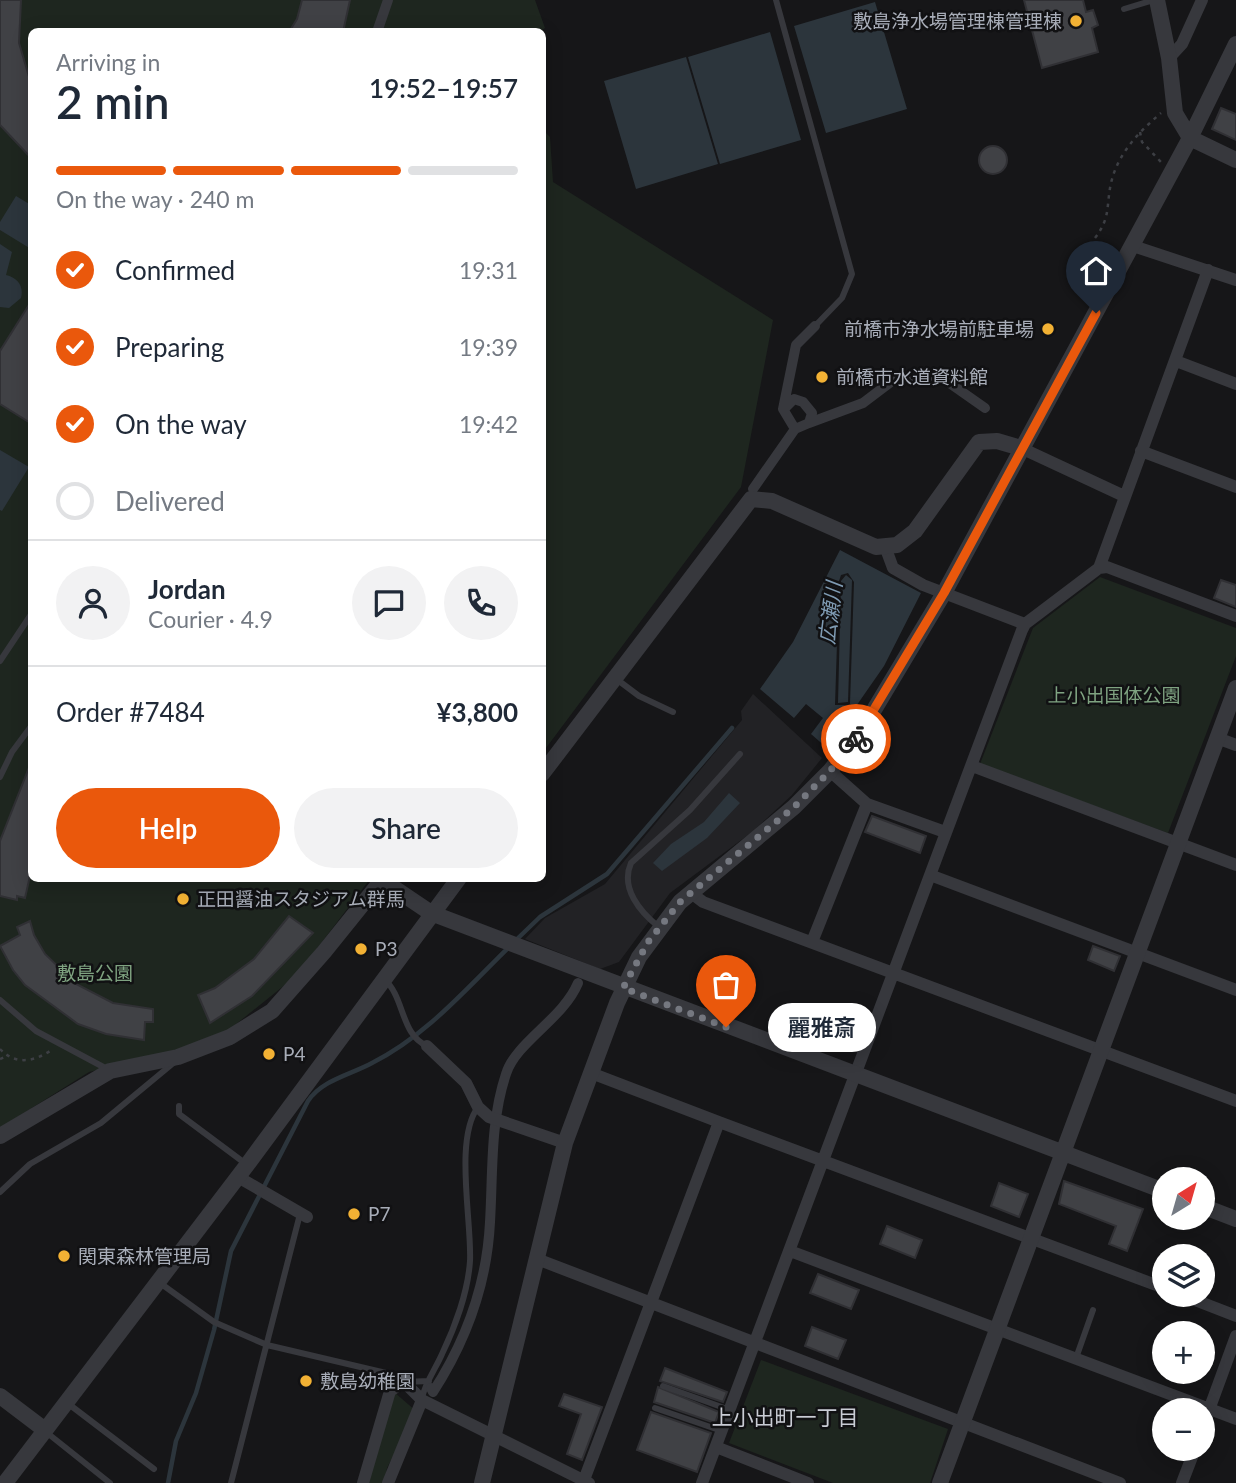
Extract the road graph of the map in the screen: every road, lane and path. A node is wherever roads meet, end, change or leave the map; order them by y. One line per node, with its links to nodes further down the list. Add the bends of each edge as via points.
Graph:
1 (388, 0): 7 (street)
2 (776, 0): 19 (lane, via 852,274 842,298)
3 (1155, 0): 5 (lane); 9 (street)
4 (1202, 0): 9 (street, via 1182,44)
5 (1134, 3): 6 (lane)
6 (1124, 9)
7 (378, 28)
8 (1236, 44): 12 (street)
9 (1169, 58): 12 (street, via 1175,113)
10 (1162, 113): 11 (path)
11 (1140, 132): 14 (path, via 1152,156); 15 (path, via 1121,157 1111,181 1108,220)
12 (1190, 138): 13 (street); 16 (street)
13 (1236, 160)
14 (1163, 164)
15 (1095, 238)
16 (1133, 246): 17 (street); 26 (street)
17 (1208, 270): 18 (street); 20 (street)
18 (1236, 280)
19 (815, 326): 23 (street, via 796,345)
20 (1176, 361): 21 (street); 27 (street)
21 (1236, 384)
22 (985, 408): 24 (street, via 938,375 896,378 863,404)
23 (783, 409): 24 (street, via 793,399 803,402 812,413); 25 (street)
24 (809, 423): 25 (street)
25 (795, 429): 29 (street)
26 (1021, 448): 30 (street); 31 (street, via 997,440 979,442 915,531); 33 (street)
27 (1141, 451): 28 (street); 30 (street)
28 (1236, 487)
29 (753, 489)
30 (1124, 496): 32 (street)
31 (886, 548): 33 (street, via 893,568); 38 (street, via 766,499 751,499)
32 (1099, 568): 34 (street, via 1107,566); 36 (street)
33 (944, 593): 36 (street); 47 (street, via 872,716)
34 (1236, 616)
35 (28, 619): 37 (lane)
36 (1025, 624): 45 (street)
37 (0, 661)
38 (613, 677): 40 (lane, via 639,696); 46 (street)
39 (1236, 688): 42 (street)
40 (674, 712)
41 (28, 730): 48 (lane)
42 (1217, 738): 43 (street); 51 (street)
43 (1236, 745)
44 (740, 754): 59 (lane, via 690,810 631,863 632,897)
45 (972, 766): 50 (street); 51 (street)
46 (546, 769)
47 (830, 771): 49 (street); 57 (street, via 794,807)
48 (0, 777)
49 (867, 804): 50 (street); 60 (street)
50 (946, 832): 53 (street)
51 (1178, 843): 52 (street); 61 (street)
52 (1236, 865)
53 (930, 875): 61 (street); 62 (street)
54 (380, 882): 73 (street, via 272,1011 230,1037)
55 (386, 882): 58 (street)
56 (456, 882): 58 (street)
57 (690, 892): 59 (street); 60 (street, via 703,902)
58 (431, 913): 63 (street); 65 (street)
59 (659, 927): 65 (street)
60 (812, 942): 62 (street)
61 (1136, 953): 66 (street); 71 (street)
62 (894, 973): 71 (street); 77 (street)
63 (383, 978): 68 (lane, via 392,987 411,1031); 87 (street)
64 (578, 983): 81 (street, via 557,1014 516,1055 506,1072)
65 (623, 988): 76 (street); 77 (street)
66 (1236, 990)
67 (0, 999): 69 (lane)
68 (422, 1042): 80 (street, via 466,1083)
69 (58, 1045): 72 (path, via 37,1060); 75 (lane)
70 (0, 1049): 72 (path)
71 (1100, 1050): 78 (street); 85 (street)
72 (7, 1056): 74 (path)
73 (178, 1057): 75 (street); 89 (lane, via 101,1123 30,1164)
74 (0, 1059)
75 (110, 1071): 83 (street)
76 (591, 1073): 82 (street); 84 (street)
77 (855, 1076): 85 (street); 86 (street)
78 (1236, 1101)
79 (179, 1106): 87 (lane, via 179,1114)
80 (478, 1107): 81 (street); 108 (lane, via 472,1117 466,1161 467,1280)
81 (494, 1121): 84 (street); 108 (street, via 484,1275 451,1364 433,1392)
82 (719, 1122): 86 (street); 98 (street)
83 (0, 1136)
84 (565, 1143): 95 (street)
85 (1062, 1154): 88 (street); 93 (street)
86 (823, 1161): 93 (street); 94 (street)
87 (243, 1171): 91 (street); 96 (street)
88 (1152, 1187)
89 (0, 1192)
90 (1215, 1211): 92 (street)
91 (304, 1215): 105 (lane)
92 (1236, 1219)
93 (1030, 1238): 97 (street); 102 (street)
94 (790, 1251): 102 (street); 104 (street)
95 (537, 1259): 98 (street); 122 (street)
96 (157, 1282): 105 (lane, via 214,1322); 114 (street)
97 (1152, 1284)
98 (651, 1303): 104 (street); 126 (street)
99 (1213, 1307): 101 (street)
100 (1093, 1310): 106 (lane)
101 (1236, 1316)
102 (996, 1328): 106 (street); 119 (street)
103 (1236, 1336): 112 (street)
104 (755, 1344): 116 (street); 119 (street)
105 (267, 1345): 107 (lane, via 386,1373); 129 (lane)
106 (1076, 1358): 111 (street)
107 (404, 1382): 108 (lane); 113 (street); 130 (street, via 390,1391)
108 (430, 1385): 113 (lane)
109 (663, 1386): 116 (lane)
110 (0, 1396): 120 (street)
111 (1181, 1398)
112 (1214, 1398)
113 (422, 1400): 122 (street); 131 (street)
114 (66, 1402): 120 (street); 125 (lane)
115 (655, 1408): 121 (lane)
116 (730, 1410): 121 (street)
117 (1215, 1411): 118 (street)
118 (1236, 1419)
119 (962, 1424): 135 (street); 136 (street)
120 (45, 1430): 127 (street); 128 (lane)
121 (722, 1431): 123 (street)
122 (493, 1437): 126 (street); 132 (street)
123 (716, 1447): 133 (street); 134 (street)
124 (1190, 1461): 137 (street)
125 (154, 1469)
126 (587, 1482)
127 (6, 1483)
128 (110, 1483)
129 (231, 1483)
130 (363, 1483)
131 (388, 1483)
132 (482, 1483)
133 (702, 1483)
134 (808, 1483)
135 (940, 1483)
136 (1120, 1483)
137 (1182, 1483)

